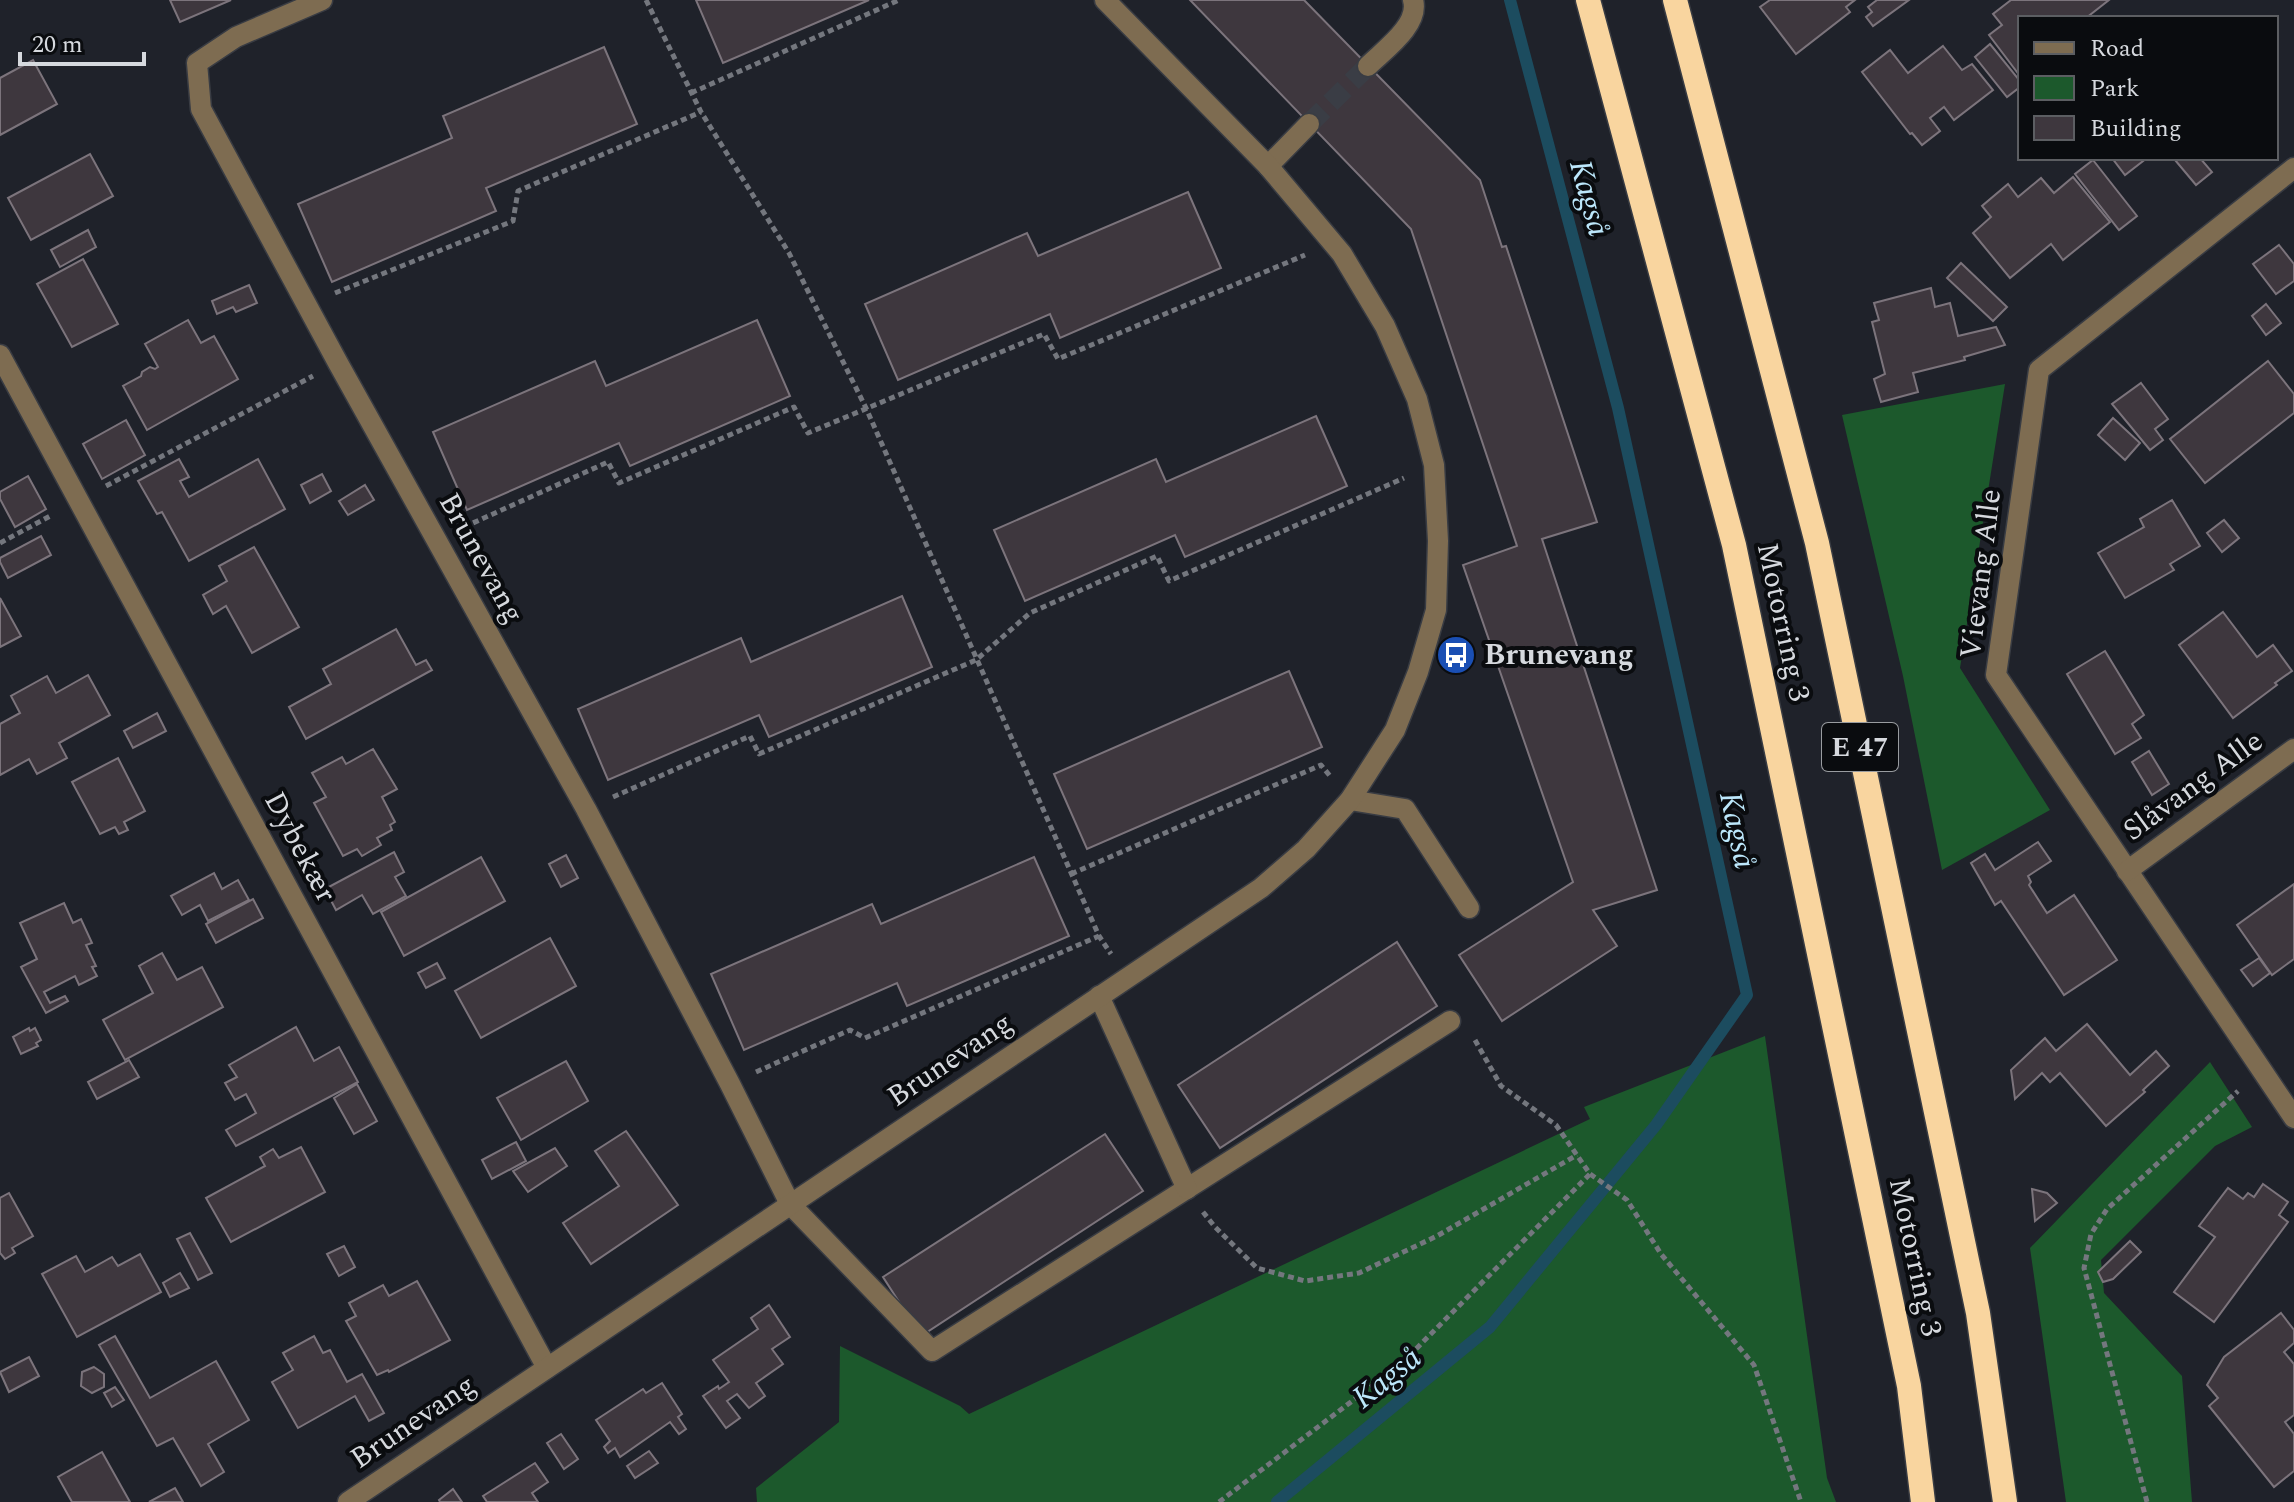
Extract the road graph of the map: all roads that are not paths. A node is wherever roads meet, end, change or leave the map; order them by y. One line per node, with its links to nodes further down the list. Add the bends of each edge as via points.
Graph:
1 (322, 0): 19 (street, Brunevang, via 236,37 197,63 201,109 586,809)
2 (1105, 0): 8 (street, Brunevang)
3 (1413, 0): 6 (street, via 1407,26)
4 (1588, 0): 22 (highway, Motorring 3 / E 47, via 1734,545 1909,1386)
5 (1675, 0): 23 (highway, Motorring 3 / E 47, via 1817,543 1978,1313)
6 (1368, 66)
7 (1309, 124): 8 (street)
8 (1268, 166): 12 (street, Brunevang, via 1342,254 1385,326 1417,399 1434,465 1436,610 1395,730)
9 (2294, 168): 13 (street, Vievang Alle, via 2039,370 1996,675)
10 (0, 355): 20 (street, Dybekær)
11 (2294, 749): 13 (street, Slåvang Alle)
12 (1350, 800): 14 (street, via 1405,809); 15 (street, Brunevang, via 1261,888)
13 (2127, 871): 17 (street, Vievang Alle)
14 (1469, 908)
15 (1099, 996): 18 (street); 19 (street, Brunevang)
16 (1450, 1021): 18 (street)
17 (2294, 1118)
18 (1187, 1189): 19 (street, via 932,1351)
19 (790, 1204): 20 (street, Brunevang)
20 (547, 1368): 21 (street, Brunevang)
21 (348, 1502)
22 (1923, 1502)
23 (2005, 1502)

